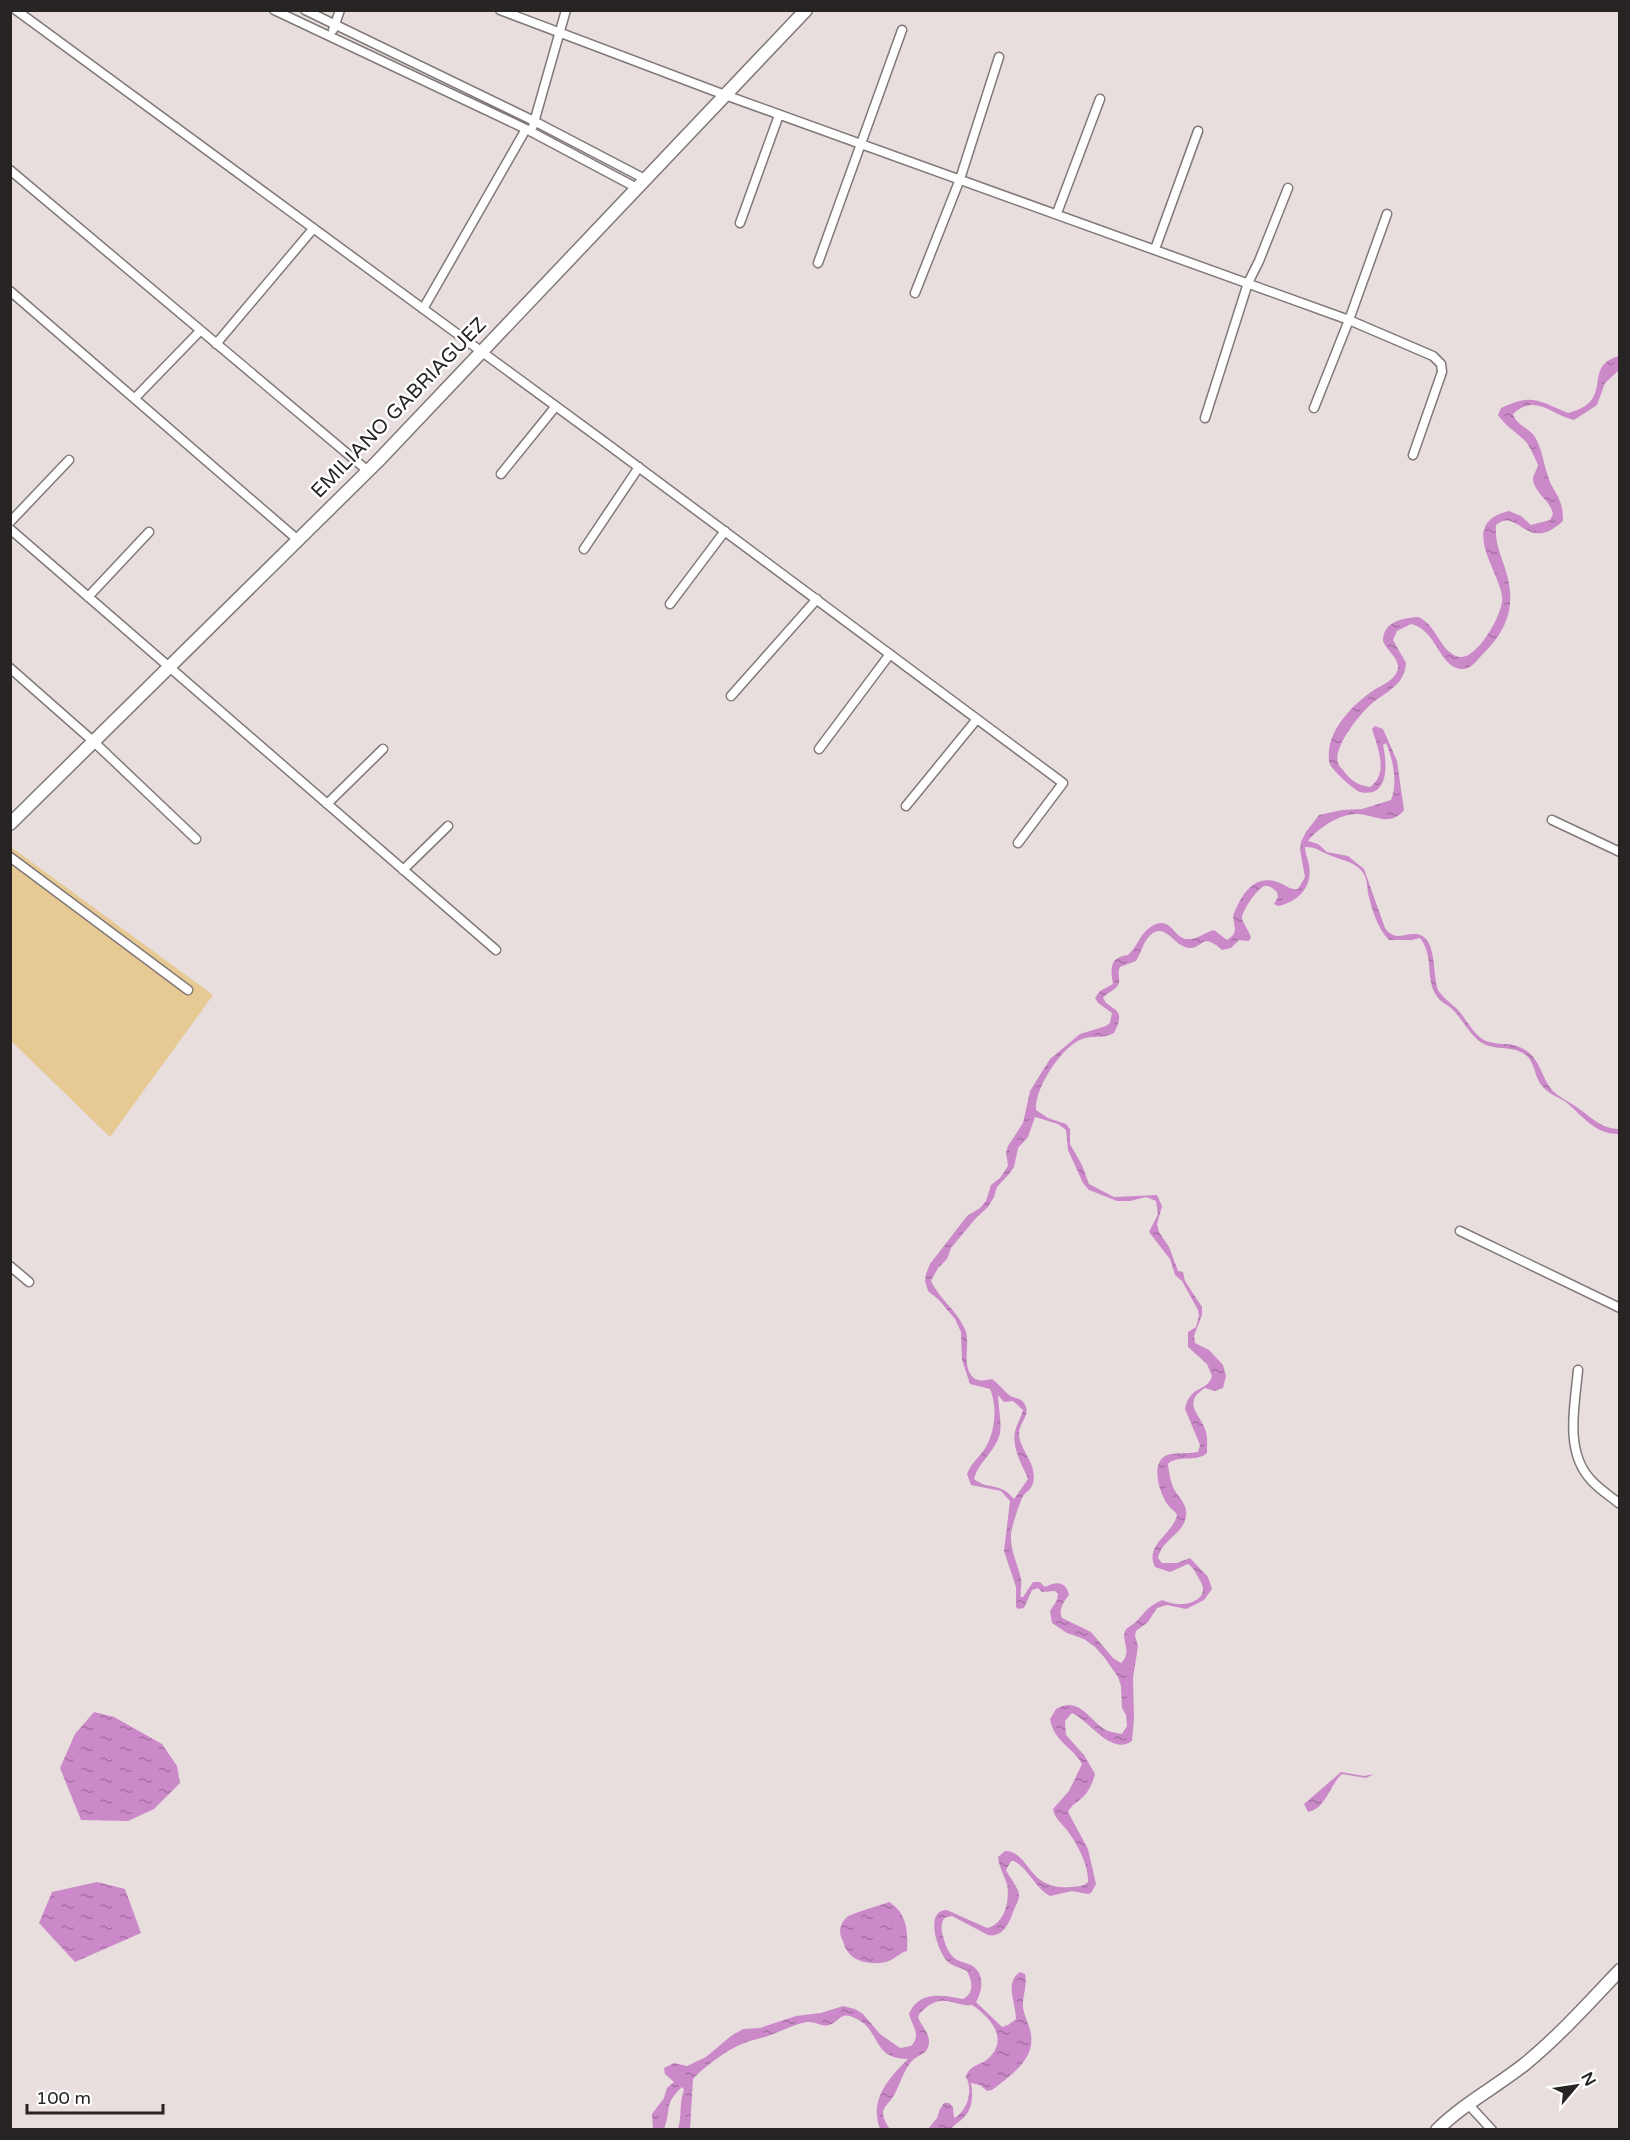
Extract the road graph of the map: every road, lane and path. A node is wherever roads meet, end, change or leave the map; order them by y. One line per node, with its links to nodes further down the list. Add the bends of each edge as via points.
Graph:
1 (16, 10): 27 (street)
2 (274, 10): 11 (street)
3 (305, 10): 8 (street)
4 (340, 10): 8 (street)
5 (500, 10): 10 (street)
6 (566, 10): 10 (street)
7 (806, 10): 13 (main road, EMILIANO GABRIAGUEZ)
8 (335, 25): 11 (street); 16 (street)
9 (902, 30): 19 (street)
10 (559, 33): 13 (street); 16 (street)
11 (329, 37): 17 (street)
12 (999, 57): 21 (street)
13 (725, 95): 15 (street); 22 (main road, EMILIANO GABRIAGUEZ)
14 (1100, 99): 24 (street)
15 (779, 115): 19 (street); 26 (street)
16 (534, 122): 17 (street); 22 (street)
17 (528, 131): 22 (street); 33 (street)
18 (1198, 131): 28 (street)
19 (862, 144): 21 (street); 29 (street)
20 (10, 170): 35 (street)
21 (960, 179): 24 (street); 32 (street)
22 (641, 184): 37 (main road, EMILIANO GABRIAGUEZ)
23 (1288, 188): 30 (street)
24 (1057, 213): 28 (street)
25 (1387, 214): 34 (street)
26 (740, 223)
27 (313, 229): 33 (street); 36 (street)
28 (1155, 249): 30 (street)
29 (818, 263)
30 (1248, 283): 34 (street); 41 (street)
31 (10, 291): 38 (street)
32 (915, 293)
33 (423, 309): 37 (street)
34 (1349, 320): 40 (street); 42 (street, via 1433,356 1441,364 1442,372)
35 (200, 331): 36 (street); 38 (street)
36 (216, 344): 45 (street)
37 (482, 352): 39 (street); 45 (main road, EMILIANO GABRIAGUEZ)
38 (135, 398): 51 (street)
39 (556, 406): 44 (street); 46 (street)
40 (1314, 408)
41 (1205, 418)
42 (1413, 455)
43 (69, 460): 47 (street)
44 (639, 467): 49 (street); 52 (street)
45 (368, 471): 51 (main road, EMILIANO GABRIAGUEZ)
46 (501, 474)
47 (10, 522)
48 (10, 529): 53 (street)
49 (725, 531): 54 (street); 55 (street)
50 (149, 532): 53 (street)
51 (298, 540): 58 (main road, EMILIANO GABRIAGUEZ)
52 (584, 549)
53 (88, 597): 58 (street)
54 (817, 599): 56 (street); 59 (street)
55 (670, 604)
56 (890, 654): 60 (street); 63 (street)
57 (10, 668): 61 (street)
58 (169, 668): 61 (main road, EMILIANO GABRIAGUEZ); 64 (street)
59 (731, 696)
60 (977, 719): 65 (street); 70 (street, via 1063,783)
61 (94, 742): 67 (main road, EMILIANO GABRIAGUEZ); 69 (street)
62 (383, 749): 64 (street)
63 (819, 749)
64 (327, 804): 73 (street)
65 (906, 806)
66 (1552, 820): 71 (street)
67 (10, 824)
68 (448, 826): 73 (street)
69 (196, 839)
70 (1018, 843)
71 (1620, 852)
72 (10, 857): 75 (street)
73 (404, 870): 74 (street)
74 (496, 950)
75 (188, 990)
76 (1460, 1231): 79 (street)
77 (10, 1266): 78 (street)
78 (29, 1282)
79 (1620, 1308)
80 (1578, 1370): 81 (street, via 1573,1438 1580,1461 1589,1479)
81 (1620, 1504)
82 (1620, 1970): 83 (main road, via 1554,2038)
83 (1468, 2104): 84 (main road); 85 (street)
84 (1437, 2130)
85 (1492, 2130)

